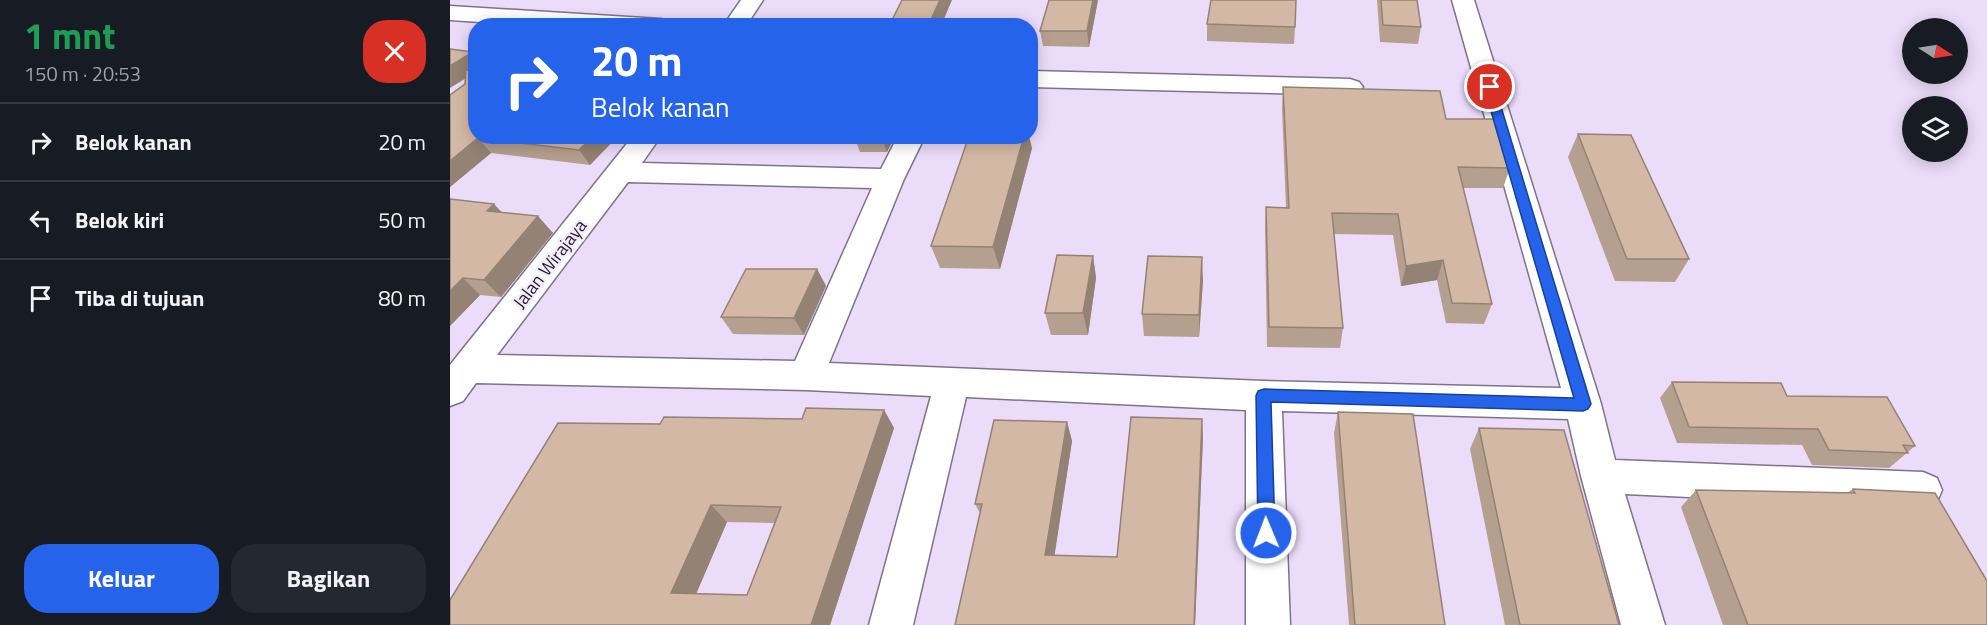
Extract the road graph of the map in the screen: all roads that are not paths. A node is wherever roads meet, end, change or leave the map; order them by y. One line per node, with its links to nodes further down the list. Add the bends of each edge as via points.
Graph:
1 (752, 0): 5 (street)
2 (1463, 0): 16 (street)
3 (450, 14): 4 (street)
4 (502, 18)
5 (740, 18)
6 (1038, 79): 7 (street)
7 (1350, 87)
8 (642, 144): 10 (street, Jalan Wirajaya)
9 (908, 144): 11 (street)
10 (621, 172): 11 (street); 13 (street, Jalan Wirajaya)
11 (890, 179): 12 (street)
12 (806, 376): 13 (street); 14 (street)
13 (459, 380)
14 (952, 384): 15 (street); 19 (street)
15 (1264, 396): 16 (street); 20 (street)
16 (1583, 404): 17 (street)
17 (1600, 476): 18 (street); 21 (street)
18 (1923, 490)
19 (891, 625)
20 (1269, 625)
21 (1643, 625)

